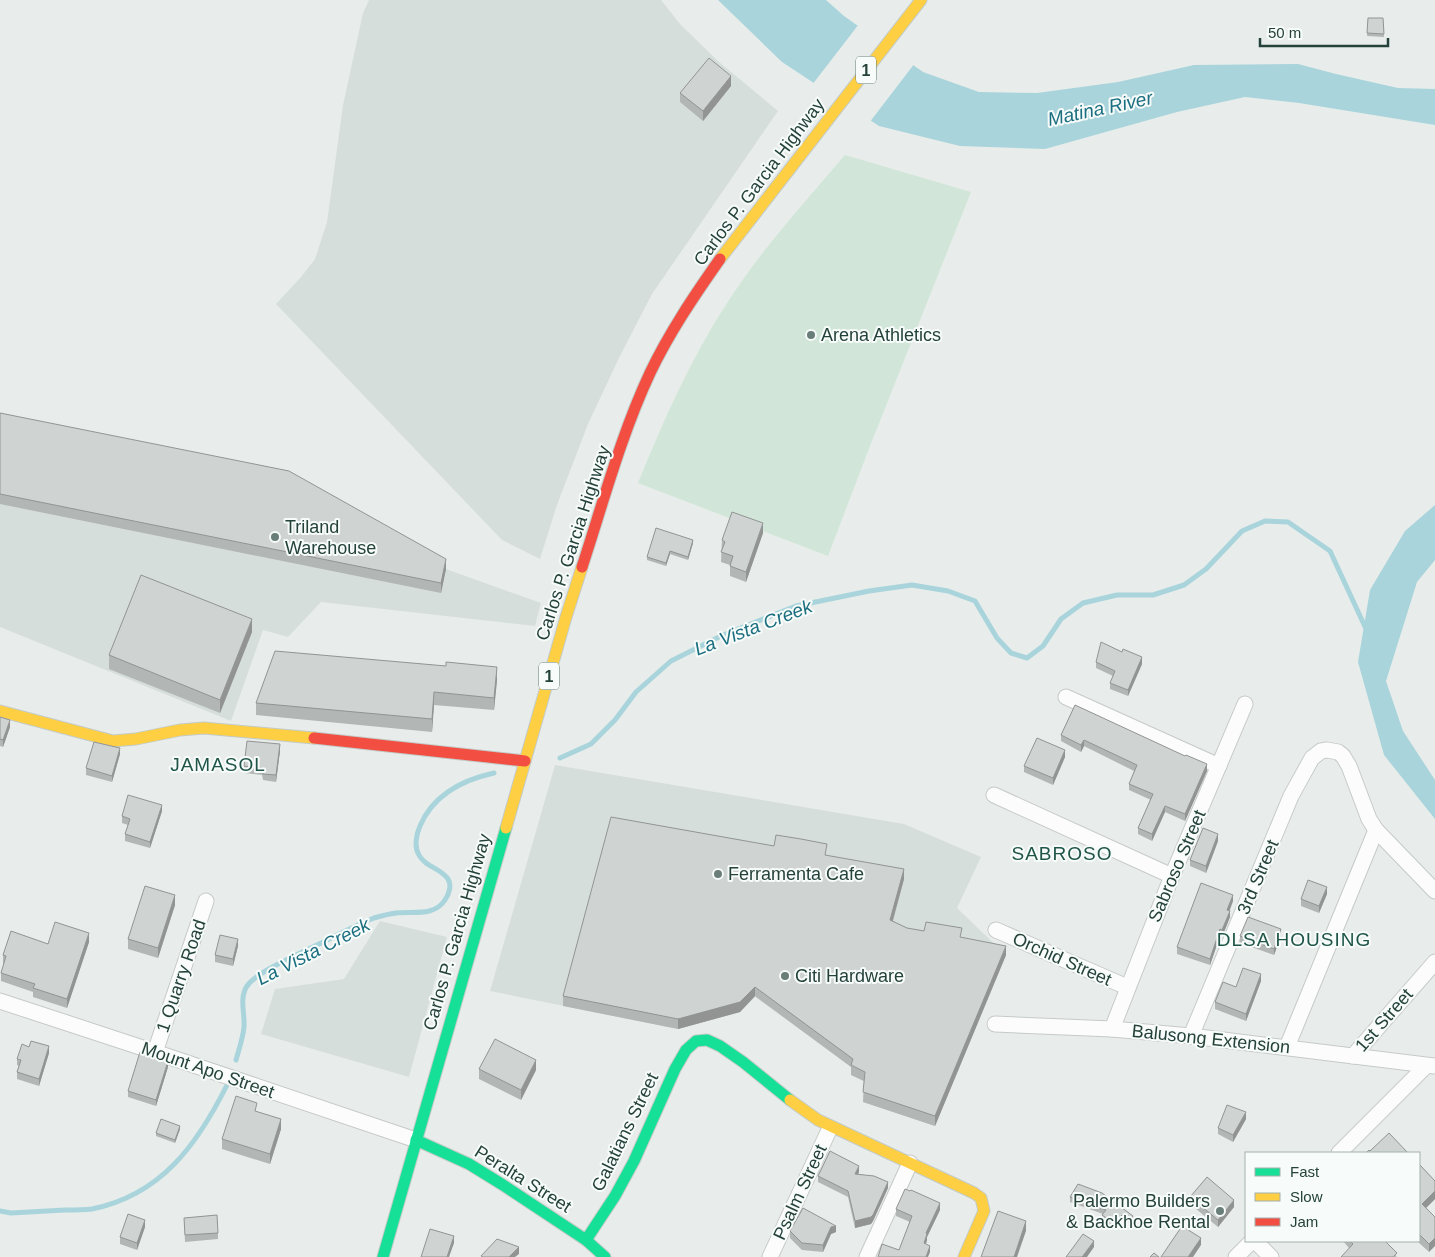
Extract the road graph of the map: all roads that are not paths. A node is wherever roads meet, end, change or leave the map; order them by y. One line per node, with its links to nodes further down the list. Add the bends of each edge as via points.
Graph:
1 (921, 0): 5 (main road, Carlos P. Garcia Highway / 1, via 723,255 692,298 650,373 575,587)
2 (1066, 697): 6 (street)
3 (1245, 704): 6 (street, Sabroso Street)
4 (0, 711): 5 (main road, via 113,740 130,741 186,728 204,728)
5 (525, 761): 24 (main road, Carlos P. Garcia Highway / 1)
6 (1220, 766): 9 (street, Sabroso Street)
7 (994, 795): 9 (street)
8 (1376, 830): 10 (street); 18 (street, 3rd Street, via 1342,756 1332,750 1321,751 1312,758 1291,796); 19 (street)
9 (1172, 876): 14 (street, Sabroso Street)
10 (1435, 891)
11 (206, 901): 20 (street, 1 Quarry Road)
12 (996, 930): 14 (street, Orchid Street)
13 (1435, 962): 21 (street, 1st Street)
14 (1127, 987): 17 (street, Sabroso Street)
15 (0, 1001): 20 (street, Mount Apo Street)
16 (995, 1024): 17 (street, Balusong Extension)
17 (1112, 1029): 18 (street, Balusong Extension)
18 (1192, 1036): 19 (street, Balusong Extension)
19 (1287, 1047): 21 (street, Balusong Extension)
20 (155, 1052): 24 (street, Mount Apo Street)
21 (1352, 1056): 22 (street, Balusong Extension)
22 (1431, 1066): 25 (street)
23 (830, 1128): 26 (main road); 27 (main road, Galatians Street, via 801,1110 720,1046 707,1040 696,1041 686,1050 675,1069 634,1161); 32 (street, Psalm Street)
24 (416, 1140): 27 (main road, Peralta Street, via 469,1164 503,1184); 30 (main road, Carlos P. Garcia Highway / 1)
25 (1340, 1152)
26 (910, 1163): 33 (street); 34 (main road, via 981,1198 984,1204 981,1222)
27 (586, 1240): 31 (main road, Peralta Street)
28 (1252, 1242): 35 (street)
29 (1254, 1242): 36 (street)
30 (383, 1257)
31 (605, 1257)
32 (770, 1257)
33 (867, 1257)
34 (964, 1257)
35 (1236, 1257)
36 (1271, 1257)

